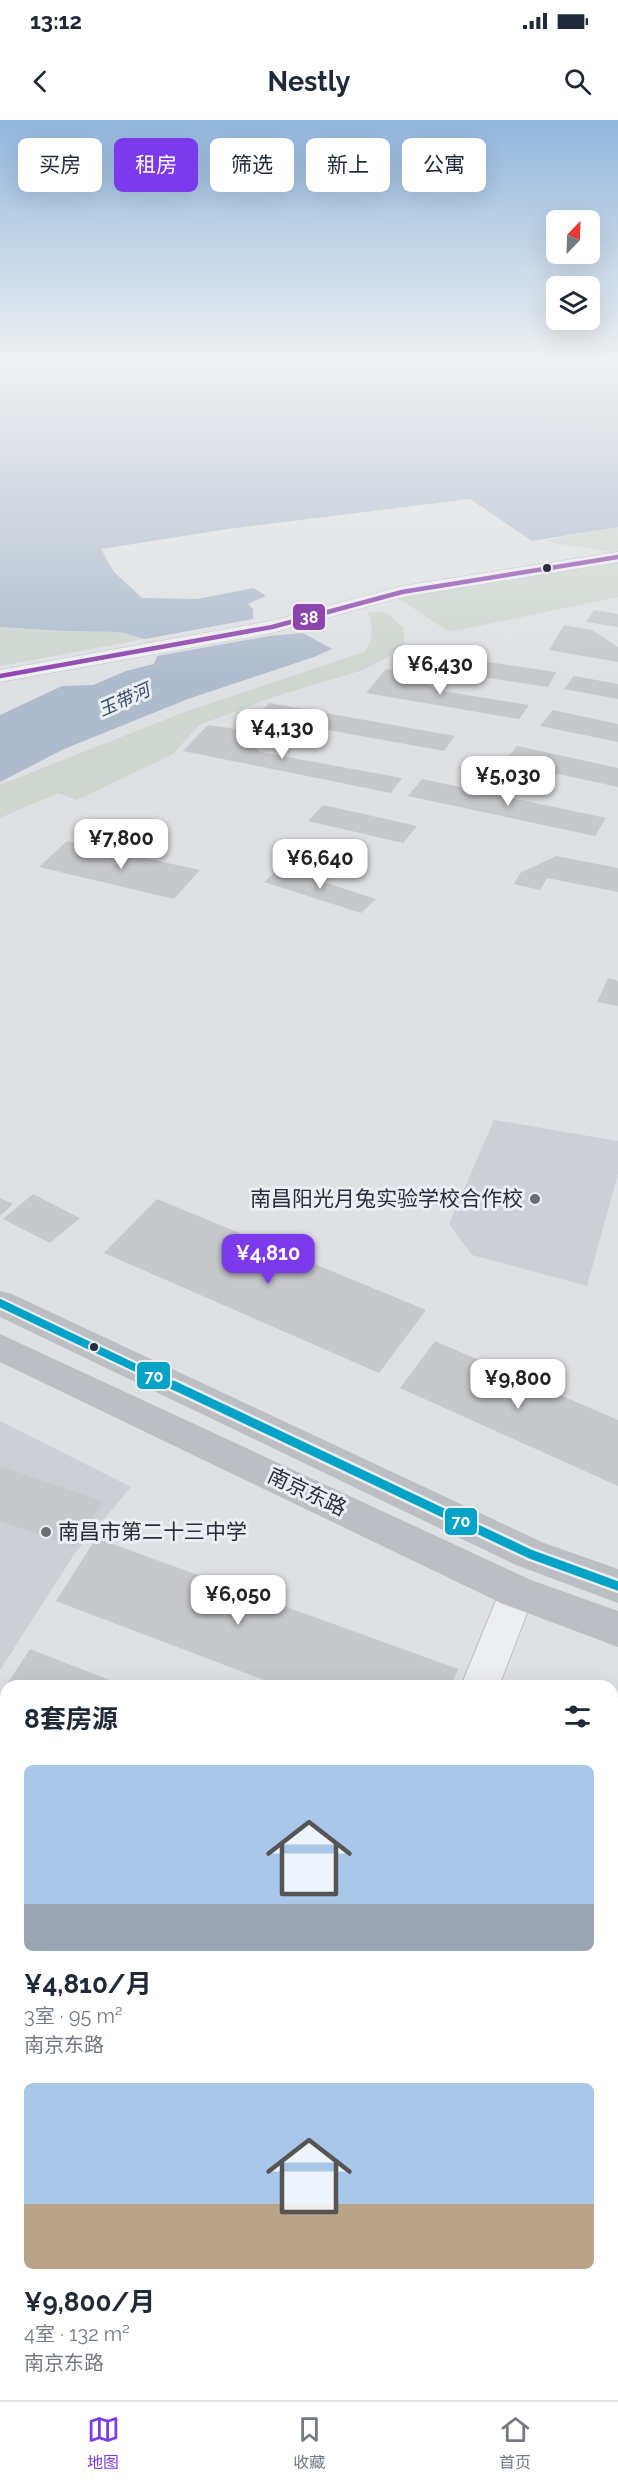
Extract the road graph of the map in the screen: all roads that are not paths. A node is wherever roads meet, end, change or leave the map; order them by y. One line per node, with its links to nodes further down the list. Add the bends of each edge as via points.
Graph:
1 (618, 557): 2 (street, via 402,592 252,631)
2 (0, 676)
3 (0, 1303): 5 (main road, 南京东路, via 530,1554)
4 (0, 1347): 6 (main road, 南京东路)
5 (618, 1586)
6 (517, 1592): 7 (main road, 南京东路); 8 (street)
7 (618, 1629)
8 (482, 1680)

